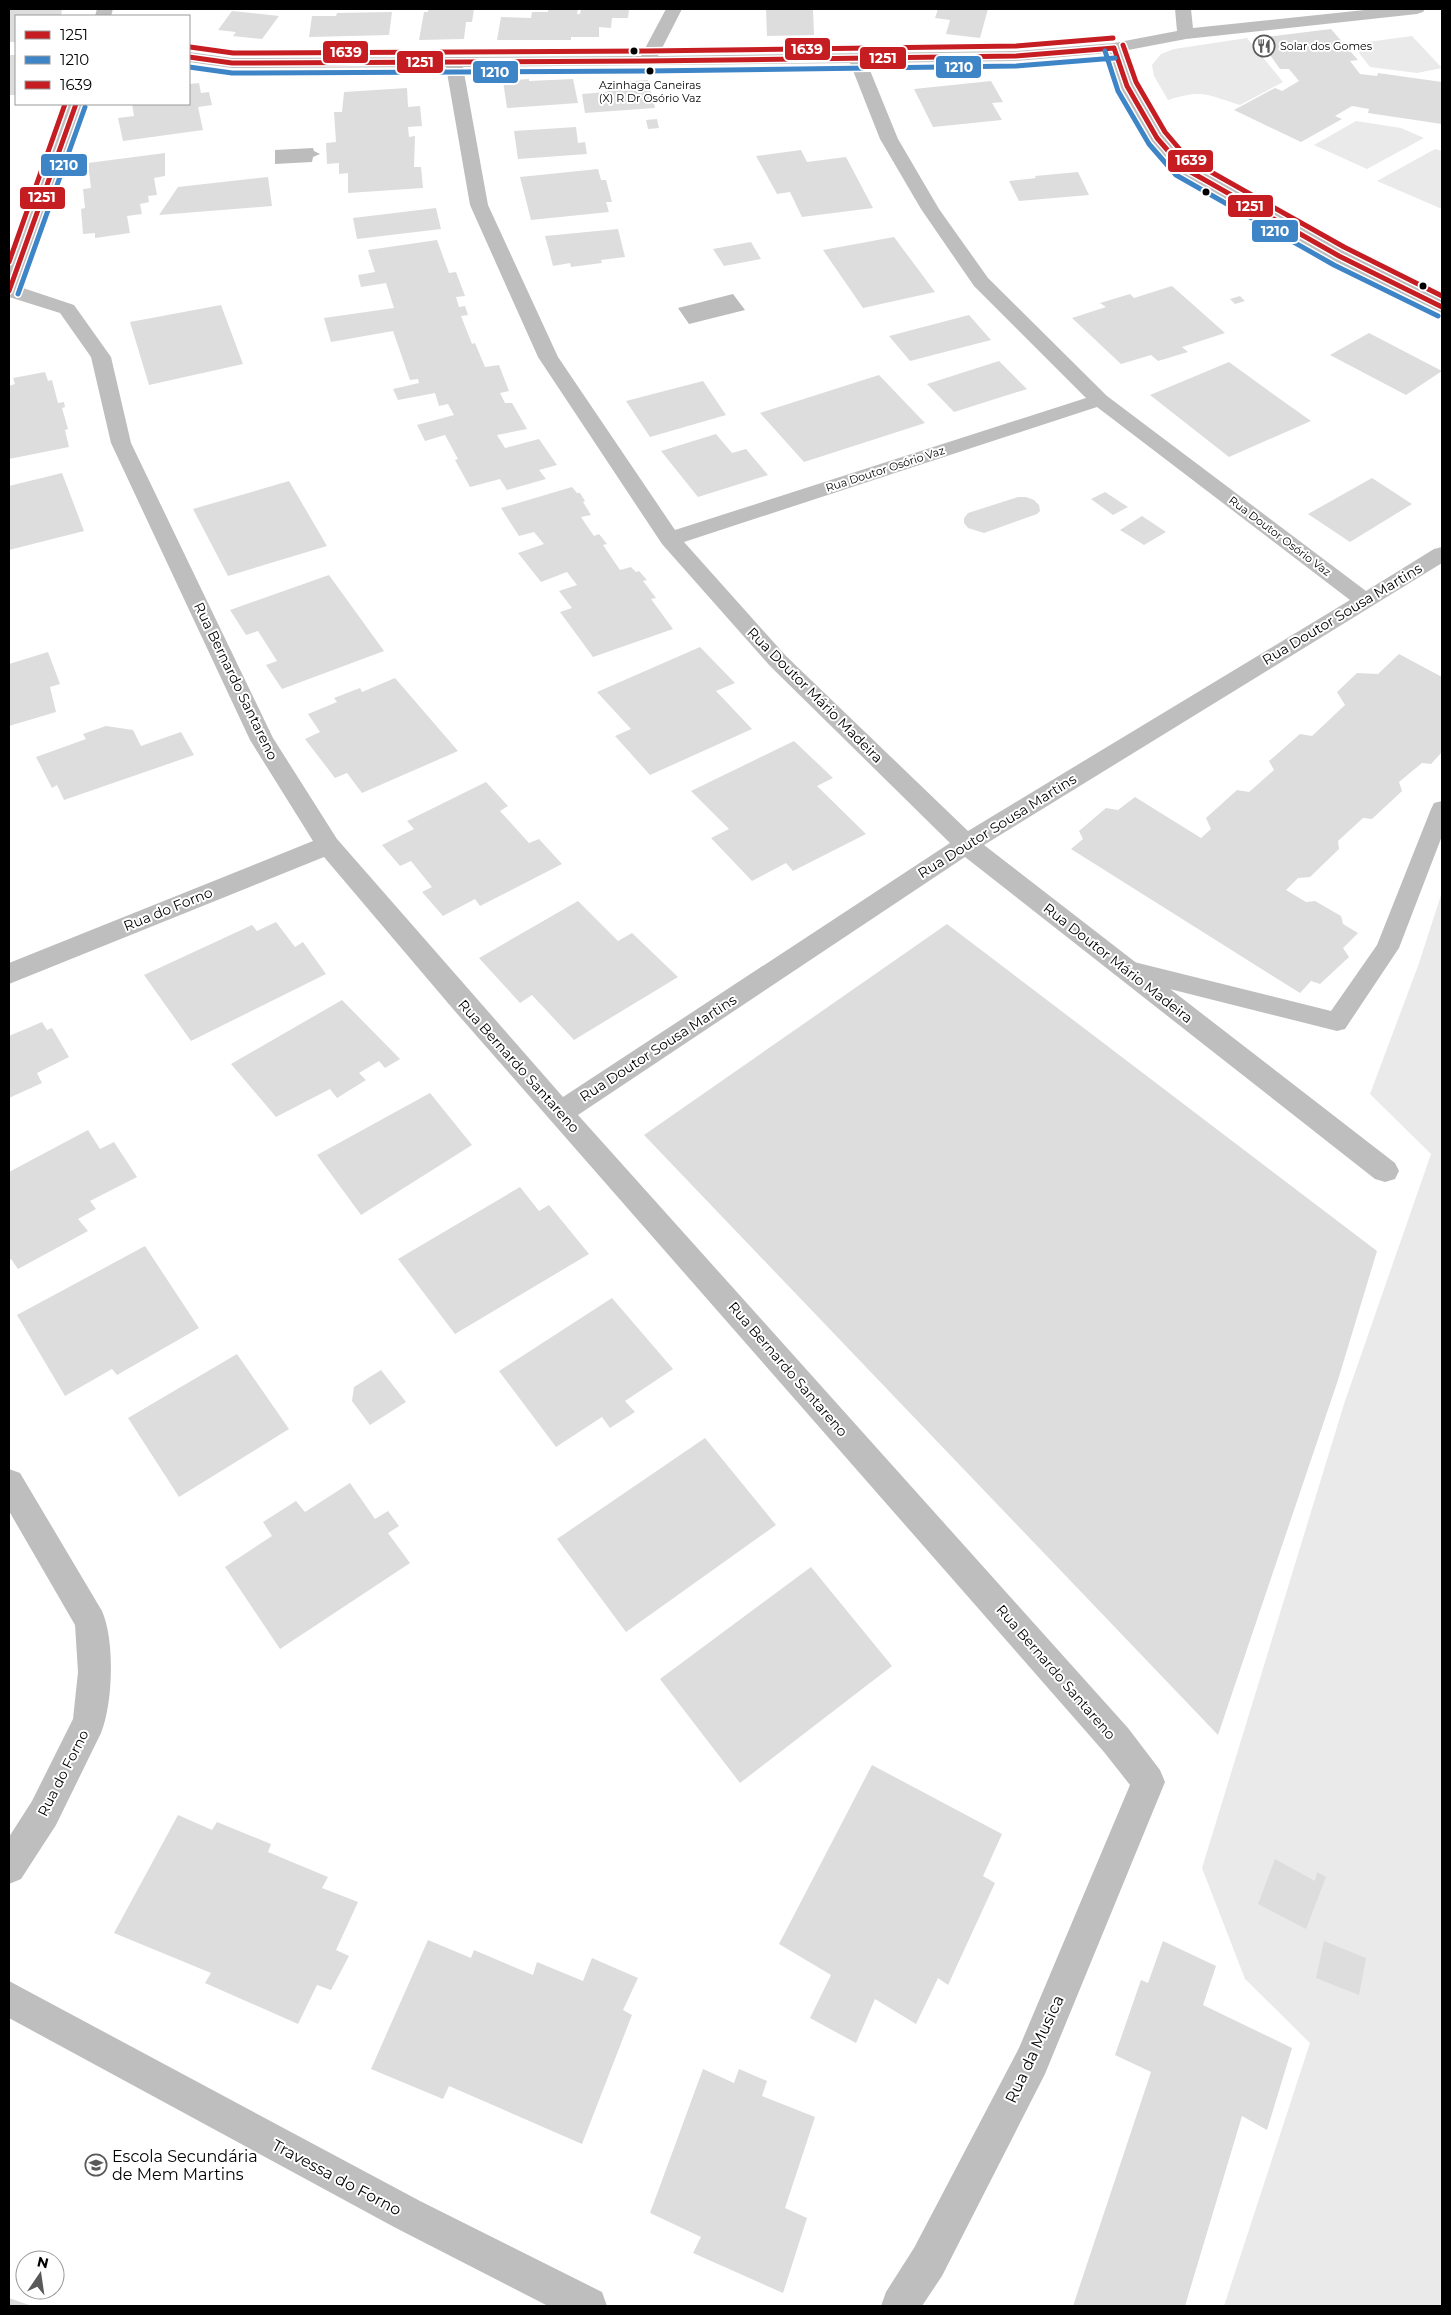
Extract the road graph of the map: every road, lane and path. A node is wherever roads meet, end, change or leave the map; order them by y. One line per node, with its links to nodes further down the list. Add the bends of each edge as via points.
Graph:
1 (674, 9): 11 (street)
2 (1184, 9): 6 (street)
3 (1416, 9): 5 (street)
4 (1250, 13): 5 (street)
5 (1271, 26): 6 (street)
6 (1186, 34): 7 (street)
7 (1114, 48): 9 (street, via 1016,56); 14 (street, via 1128,86 1156,138 1182,167 1339,256)
8 (190, 57): 10 (street, via 232,63)
9 (857, 59): 11 (street); 15 (street, Rua Doutor Osório Vaz, via 889,139 930,209 981,282)
10 (454, 62): 11 (street); 16 (street, Rua Doutor Mário Madeira, via 479,205 544,348)
11 (647, 62)
12 (76, 105): 13 (street)
13 (9, 290): 21 (street, Rua Bernardo Santareno, via 67,309 101,358 121,442 262,740)
14 (1442, 307)
15 (1100, 400): 16 (street, Rua Doutor Osório Vaz); 18 (street, Rua Doutor Osório Vaz)
16 (670, 539): 20 (street, Rua Doutor Mário Madeira, via 778,661)
17 (1442, 554): 18 (street, Rua Doutor Sousa Martins)
18 (1364, 600): 20 (street, Rua Doutor Sousa Martins)
19 (1442, 809): 22 (lane, via 1387,948 1337,1022)
20 (966, 844): 22 (street, Rua Doutor Mário Madeira); 24 (street, Rua Doutor Sousa Martins)
21 (328, 845): 23 (street, Rua do Forno); 24 (street, Rua Bernardo Santareno)
22 (1126, 969): 25 (street, Rua Doutor Mário Madeira)
23 (9, 974)
24 (561, 1112): 27 (street, Rua Bernardo Santareno, via 1116,1740)
25 (1385, 1171)
26 (9, 1483): 28 (street, Rua do Forno, via 92,1622 94,1672 89,1721 44,1813)
27 (1148, 1782): 31 (street, Rua da Musica, via 1032,2061 928,2262)
28 (9, 1867)
29 (9, 1999): 30 (street, Travessa do Forno, via 407,2214)
30 (588, 2306)
31 (900, 2306)

